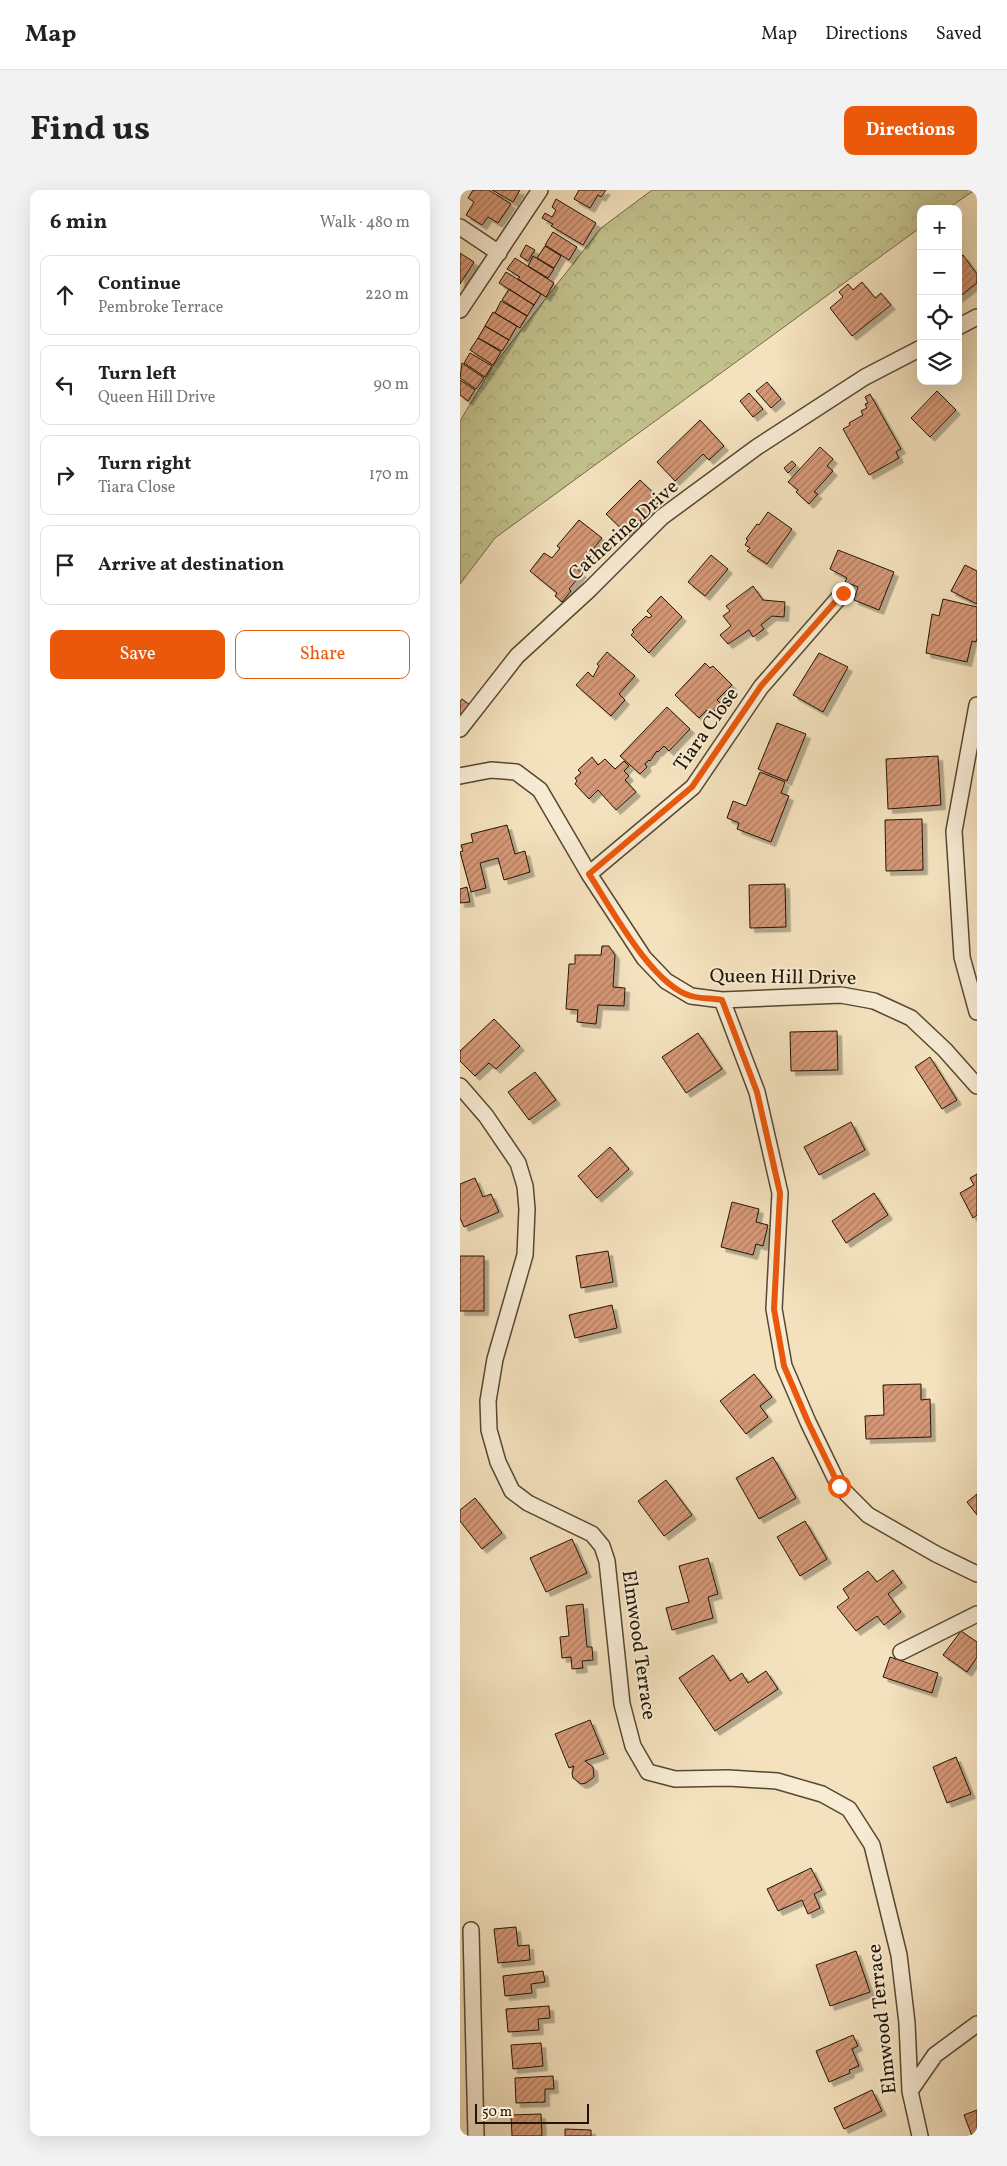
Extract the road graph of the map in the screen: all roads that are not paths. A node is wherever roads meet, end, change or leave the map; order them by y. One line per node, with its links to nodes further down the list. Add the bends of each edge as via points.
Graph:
1 (540, 190): 3 (street)
2 (460, 227): 3 (street)
3 (499, 253): 4 (street)
4 (460, 310)
5 (977, 317): 6 (street)
6 (962, 325)
7 (917, 350): 10 (street, Catherine Drive, via 865,377 757,447 662,517 517,656)
8 (843, 593): 12 (street, Tiara Close, via 761,686 692,787)
9 (977, 705): 14 (street, via 954,831 962,957)
10 (460, 729)
11 (460, 776): 12 (street, Queen Hill Drive, via 491,770 516,772 540,790)
12 (589, 874): 13 (street, Queen Hill Drive, via 644,958 666,981 690,996)
13 (722, 1000): 16 (street, Queen Hill Drive, via 841,996 874,1001 911,1018); 17 (street, via 757,1092 780,1193 774,1309 784,1366 808,1422 839,1486 868,1515)
14 (977, 1012)
15 (460, 1086): 22 (street, Elmwood Terrace, via 486,1116 518,1163 525,1186 525,1255 495,1359 488,1401 489,1430 498,1462 512,1491 528,1503 592,1534 602,1546 622,1704 633,1746 648,1772 675,1780 728,1778 777,1781 822,1794 849,1808 872,1845 899,1955 907,2022)
16 (977, 1086)
17 (977, 1574)
18 (977, 1614): 19 (street)
19 (901, 1652)
20 (471, 1930): 23 (street)
21 (977, 2024): 22 (street, via 935,2055)
22 (910, 2091): 24 (street, Elmwood Terrace)
23 (476, 2136)
24 (920, 2136)

